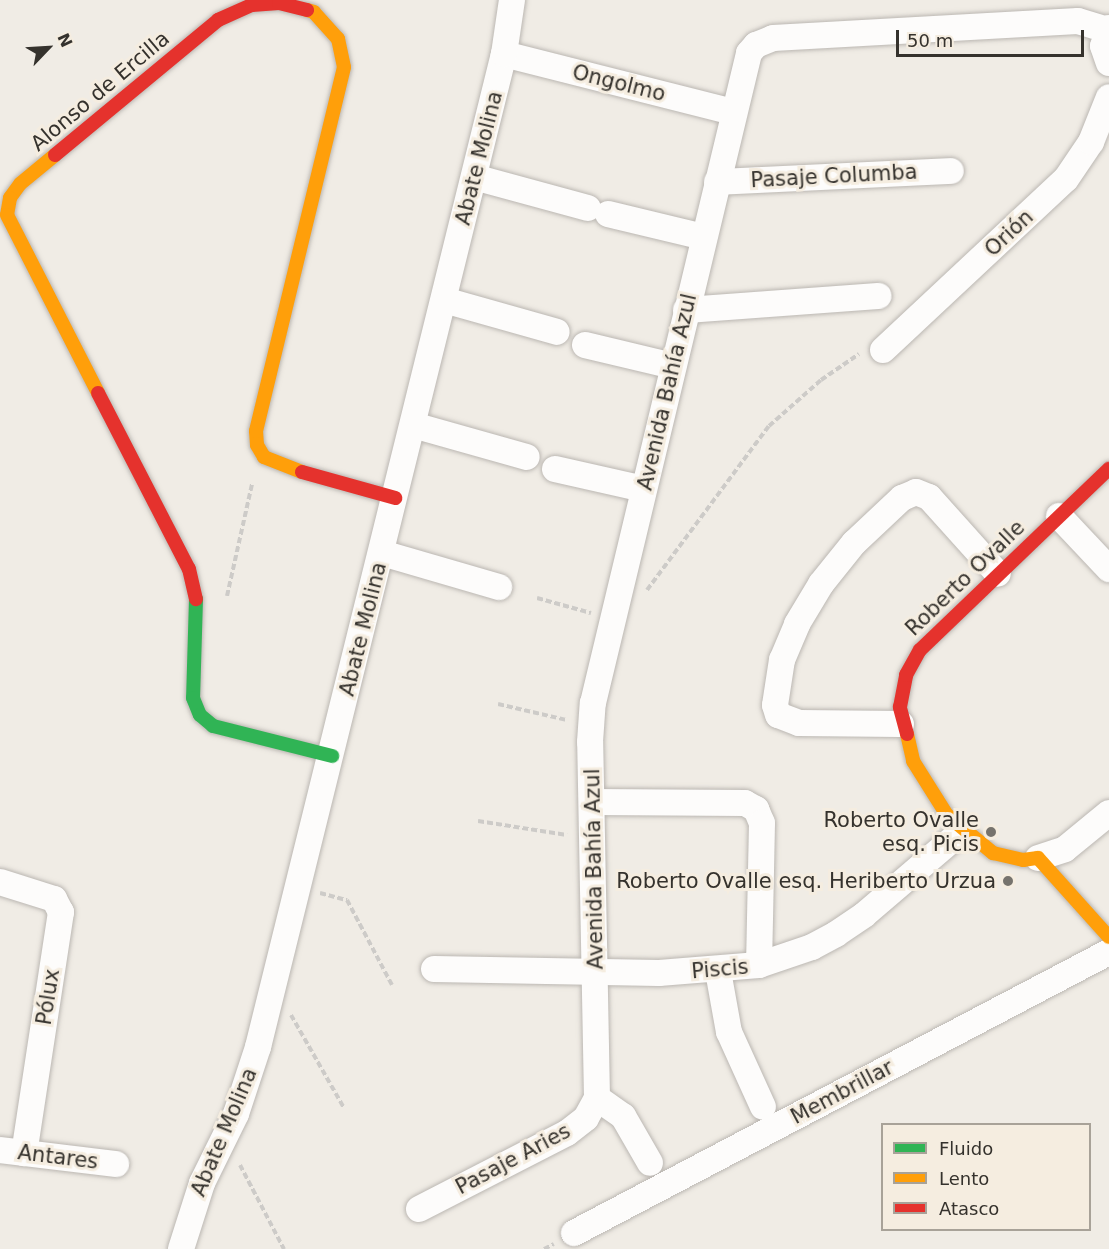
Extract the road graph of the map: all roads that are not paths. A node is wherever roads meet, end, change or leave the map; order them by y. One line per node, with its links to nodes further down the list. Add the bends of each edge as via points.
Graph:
1 (512, 0): 3 (street, Abate Molina)
2 (1108, 29): 4 (street, Avenida Bahía Azul, via 1103,46); 6 (street, Avenida Bahía Azul, via 1078,21 773,38 756,45 749,53)
3 (504, 54): 6 (street, Ongolmo); 8 (street, Abate Molina)
4 (1109, 63)
5 (1109, 97): 16 (street, Orión, via 1091,142 1066,179)
6 (733, 112): 9 (street, Avenida Bahía Azul)
7 (951, 171): 9 (street, Pasaje Columba)
8 (474, 177): 10 (street); 12 (street, Abate Molina)
9 (717, 182): 10 (street, Avenida Bahía Azul)
10 (704, 237): 13 (street, Avenida Bahía Azul)
11 (878, 296): 13 (street)
12 (444, 300): 14 (street); 18 (street, Abate Molina)
13 (686, 310): 17 (street, Avenida Bahía Azul)
14 (557, 332)
15 (585, 345): 17 (street)
16 (883, 350)
17 (673, 366): 22 (street, Avenida Bahía Azul)
18 (413, 425): 19 (street); 23 (street, Abate Molina)
19 (527, 457)
20 (555, 469): 22 (street)
21 (1109, 469): 24 (street, Roberto Ovalle)
22 (644, 489): 31 (street, Avenida Bahía Azul, via 591,725)
23 (395, 498): 25 (street, Abate Molina); 30 (street, Alonso de Ercilla, via 276,464 260,451 256,431 344,67 338,39 323,19 304,7 279,3 252,6 218,20 20,184 10,198 7,215 189,568 196,595 193,698 200,715 213,726)
24 (1059, 516): 26 (street); 27 (street, Roberto Ovalle)
25 (382, 553): 28 (street); 30 (street, Abate Molina)
26 (1109, 569)
27 (998, 574): 29 (street, Roberto Ovalle, via 929,639 912,662 901,691); 29 (street, via 929,497 916,492 902,498 854,543 810,601 782,660 775,705 778,715 799,723)
28 (499, 586)
29 (902, 724): 33 (street, Roberto Ovalle, via 921,779)
30 (332, 756): 49 (street, Abate Molina, via 248,1081 202,1183)
31 (593, 802): 38 (street, via 745,803 756,809 762,823); 41 (street, Avenida Bahía Azul)
32 (1109, 813): 34 (street, via 1065,849)
33 (962, 831): 34 (street, Roberto Ovalle, via 993,853 1023,860); 38 (street, Piscis, via 864,915 836,934 812,947)
34 (1038, 858): 36 (street)
35 (0, 882): 44 (street, Pólux, via 54,899 61,912)
36 (1109, 937)
37 (1109, 952): 48 (street, Membrillar)
38 (759, 965): 40 (street, Piscis)
39 (434, 969): 41 (street, Piscis)
40 (718, 971): 41 (street, Piscis); 43 (street, via 729,1032)
41 (597, 973): 42 (street, Avenida Bahía Azul)
42 (597, 1098): 45 (street, via 623,1116); 47 (street, Pasaje Aries, via 586,1118 567,1133)
43 (763, 1107)
44 (12, 1152): 46 (street, Antares)
45 (650, 1163)
46 (116, 1164)
47 (419, 1209)
48 (574, 1233)
49 (181, 1249)

